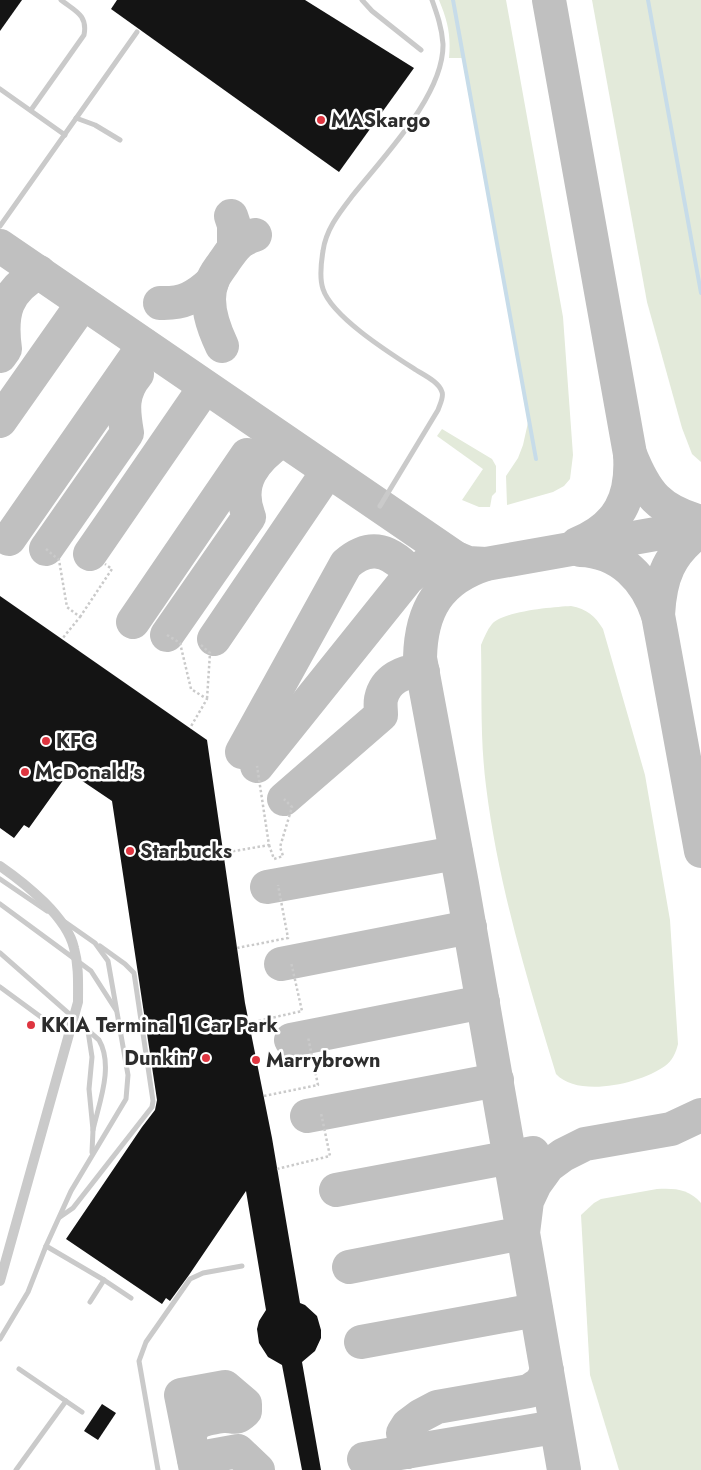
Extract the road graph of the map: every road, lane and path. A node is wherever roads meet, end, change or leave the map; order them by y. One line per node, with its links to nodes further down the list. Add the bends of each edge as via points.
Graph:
1 (60, 0): 7 (lane, via 82,16 86,26 84,35)
2 (362, 0): 5 (lane, via 372,12)
3 (432, 0): 12 (lane, via 440,22 443,45 439,68 427,98 335,219 323,248 320,273 323,289 343,317 442,390 438,410)
4 (138, 32): 8 (lane)
5 (421, 50)
6 (0, 89): 7 (lane)
7 (30, 110): 9 (lane)
8 (76, 118): 9 (lane); 10 (lane)
9 (65, 135): 11 (lane)
10 (120, 140)
11 (0, 226)
12 (380, 506)
13 (46, 549): 15 (path, via 59,560 67,607)
14 (105, 564): 15 (path, via 112,569)
15 (80, 617): 17 (path)
16 (167, 636): 19 (path, via 180,643 191,689)
17 (62, 639)
18 (201, 646): 19 (path, via 210,654)
19 (207, 698): 20 (path)
20 (190, 728)
21 (257, 766): 23 (path)
22 (284, 799): 23 (path, via 292,807 280,847 283,856 274,859)
23 (269, 845): 24 (path)
24 (223, 853)
25 (0, 866): 48 (street, via 49,907 66,930 74,947 78,976 78,1002)
26 (0, 879): 29 (lane)
27 (278, 885): 30 (path, via 288,938)
28 (0, 904): 34 (lane, via 91,971)
29 (95, 943): 34 (lane, via 108,960); 44 (lane, via 134,973 152,1107 73,1208)
30 (237, 948)
31 (0, 954): 37 (lane)
32 (291, 962): 35 (path, via 302,1011)
33 (0, 987): 36 (lane, via 45,1020)
34 (117, 1012): 42 (lane, via 128,1089 126,1100)
35 (249, 1024)
36 (46, 1028)
37 (88, 1031): 41 (lane, via 92,1057 89,1088); 41 (lane, via 103,1047 106,1068)
38 (308, 1037): 39 (path, via 318,1085)
39 (264, 1096)
40 (320, 1113): 43 (path, via 330,1156)
41 (93, 1130): 42 (lane)
42 (92, 1154): 44 (lane)
43 (277, 1168)
44 (59, 1217): 45 (lane)
45 (46, 1246): 47 (lane); 51 (lane, via 28,1292)
46 (242, 1266): 56 (lane, via 203,1273 190,1279 146,1342 139,1361)
47 (104, 1280): 49 (lane); 50 (lane)
48 (0, 1281)
49 (132, 1298)
50 (90, 1302)
51 (0, 1339)
52 (19, 1369): 53 (lane)
53 (66, 1401): 54 (lane); 55 (lane)
54 (82, 1412)
55 (16, 1470)
56 (158, 1470)

